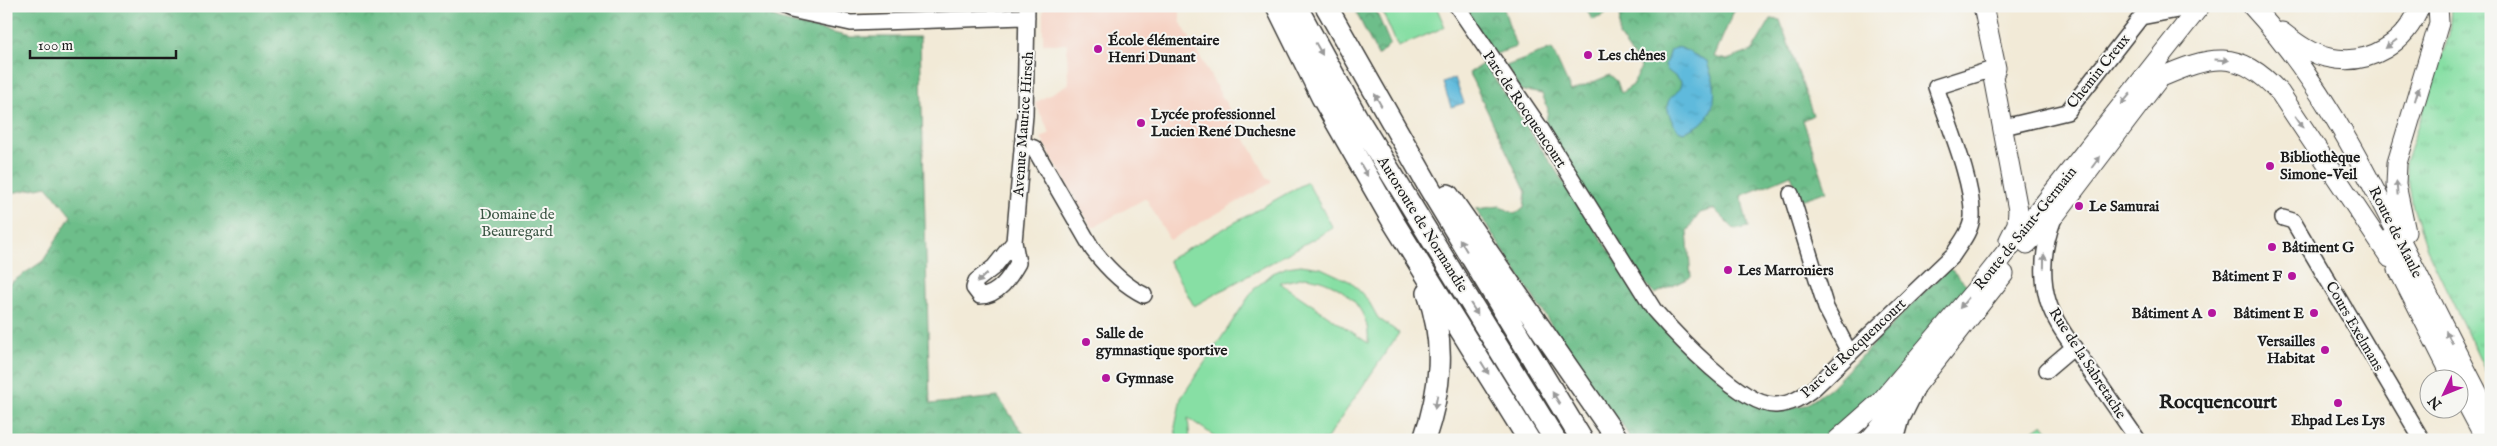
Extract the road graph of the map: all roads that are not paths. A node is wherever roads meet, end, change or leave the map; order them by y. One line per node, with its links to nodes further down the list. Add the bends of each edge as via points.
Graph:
1 (782, 6): 13 (street, via 851,23)
2 (1277, 6): 25 (highway, one-way to 25, via 1322,97)
3 (1296, 6): 41 (highway, Autoroute de Normandie, one-way to 41, via 1356,116)
4 (1326, 6): 20 (highway, Autoroute de Normandie, one-way to 4)
5 (1456, 6): 33 (street, Parc de Rocquencourt, via 1541,129 1654,310 1709,366 1747,396 1774,405 1801,398)
6 (1983, 6): 15 (main road)
7 (1990, 6): 15 (main road)
8 (2238, 6): 29 (main road, Route de Maule, via 2276,49 2324,119 2396,256)
9 (2420, 6): 14 (main road, one-way to 14, via 2403,35 2389,47 2360,59 2329,58 2312,52)
10 (2438, 6): 28 (main road, one-way to 10, via 2396,185 2396,163 2439,23)
11 (2208, 9): 17 (main road, Route de Saint-Germain); 19 (main road, Route de Saint-Germain, one-way to 19)
12 (2178, 10): 18 (street, Chemin Creux, via 2141,17 2067,112)
13 (1027, 11): 21 (street, Avenue Maurice Hirsch)
14 (2257, 12): 28 (main road, Route de Maule, via 2283,42 2333,114)
15 (1990, 34): 16 (main road)
16 (1996, 68): 18 (main road, via 2003,77); 27 (main road, via 1993,77 2018,210 2017,224 2004,246); 33 (street, Parc de Rocquencourt, via 1936,87 1967,178 1972,218 1966,235 1953,255)
17 (2159, 78): 23 (main road, Route de Saint-Germain, one-way to 17); 29 (main road, one-way to 29, via 2189,65 2218,59 2245,66 2271,83)
18 (2012, 124): 19 (main road, via 2024,190 2038,197 2046,192 2083,144)
19 (2095, 136): 27 (main road, Route de Saint-Germain)
20 (1402, 143): 31 (highway, via 1429,166); 42 (highway, Autoroute de Normandie, one-way to 20)
21 (1023, 144): 26 (street, Avenue Maurice Hirsch); 30 (street, via 1034,148 1101,261)
22 (1791, 194): 33 (street, via 1826,308)
23 (2056, 214): 32 (street, Rue de la Sabretache, one-way to 23, via 2055,318 2045,284 2046,239); 36 (main road, Route de Saint-Germain, via 2029,242)
24 (2284, 218): 49 (street, Cours Exelmans, via 2293,221)
25 (1394, 223): 39 (highway, one-way to 39, via 1436,315 1441,344 1440,383); 40 (highway, one-way to 40)
26 (1014, 242)
27 (2006, 252): 45 (main road, Route de Saint-Germain, one-way to 45, via 1881,401)
28 (2407, 253): 38 (main road, Route de Maule, one-way to 28)
29 (2398, 270): 34 (main road, Route de Maule)
30 (1144, 295)
31 (1517, 296): 43 (highway); 44 (highway, via 1544,330)
32 (2074, 347): 35 (street); 48 (street, Rue de la Sabretache)
33 (1850, 354)
34 (2448, 368)
35 (2046, 370)
36 (1914, 390): 46 (main road, Route de Saint-Germain); 47 (highway, via 1899,418)
37 (2470, 408): 38 (main road, Route de Maule)
38 (2485, 432)
39 (1424, 440)
40 (1529, 440)
41 (1555, 440)
42 (1582, 440)
43 (1602, 440)
44 (1618, 440)
45 (1837, 440)
46 (1869, 440)
47 (1893, 440)
48 (2138, 440)
49 (2422, 440)

